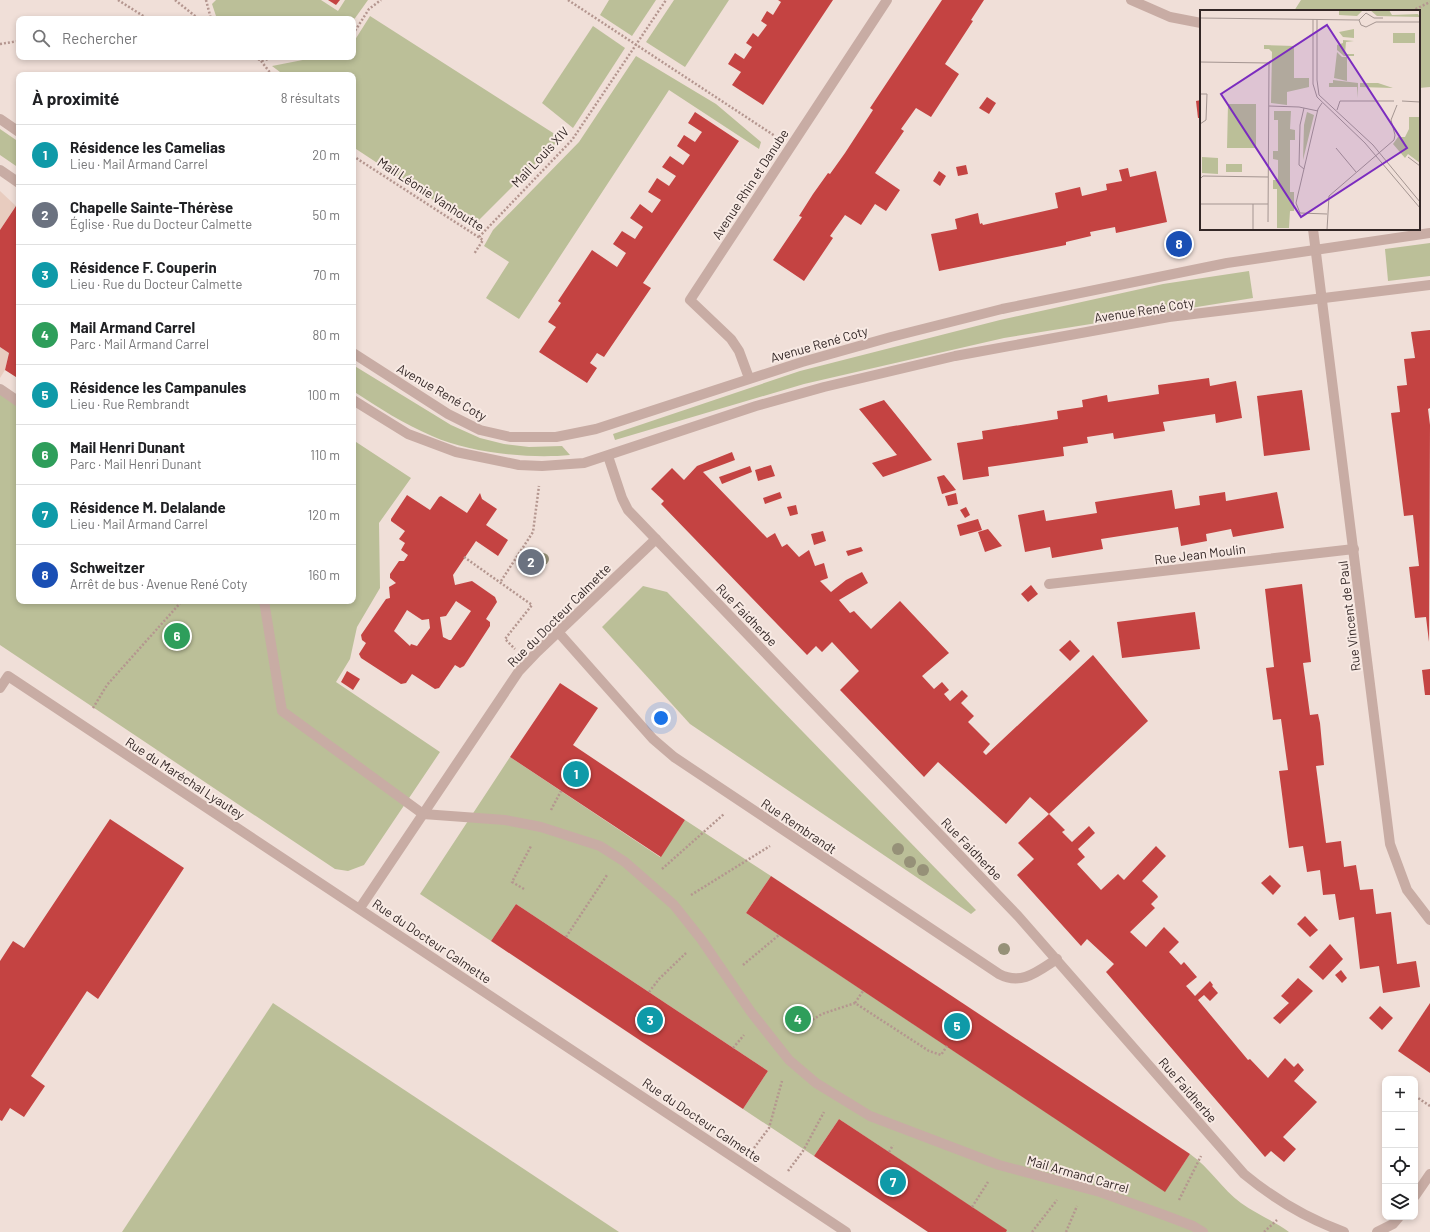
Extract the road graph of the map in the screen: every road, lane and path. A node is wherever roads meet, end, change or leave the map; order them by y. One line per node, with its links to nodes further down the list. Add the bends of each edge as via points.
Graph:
1 (118, 0): 11 (path)
2 (175, 0): 12 (path)
3 (206, 0): 13 (path)
4 (381, 0): 15 (path, via 369,9)
5 (568, 0): 18 (path)
6 (666, 0): 18 (path, Mail Louis XIV)
7 (887, 0): 24 (street, Avenue Rhin et Danube)
8 (1131, 0): 14 (street, via 1170,17)
9 (1430, 2): 10 (path)
10 (1414, 10)
11 (143, 16)
12 (195, 16)
13 (210, 16)
14 (1200, 23)
15 (356, 29)
16 (16, 41): 17 (path)
17 (0, 44)
18 (636, 45): 24 (path); 30 (path, Mail Louis XIV, via 572,140)
19 (265, 60): 20 (path)
20 (261, 61): 21 (path)
21 (270, 72)
22 (0, 119): 23 (street)
23 (16, 130)
24 (791, 146): 36 (street, Avenue Rhin et Danube, via 690,300 731,339 740,351)
25 (356, 158): 30 (path, Mail Léonie Vanhoutte)
26 (0, 170): 27 (street)
27 (16, 181)
28 (1313, 230): 31 (street)
29 (1430, 234): 31 (street, Avenue René Coty)
30 (479, 237): 32 (path, Mail Léonie Vanhoutte, via 483,240)
31 (1316, 251): 34 (street); 36 (street, Avenue René Coty, via 1227,263 1002,309 883,339)
32 (474, 254)
33 (1430, 285): 34 (street, Avenue René Coty)
34 (1322, 298): 40 (street, Avenue René Coty, via 1169,317 947,358 756,406); 43 (street, Rue Vincent de Paul)
35 (356, 355): 36 (street, Avenue René Coty, via 474,428 496,435 527,439 556,437 596,429)
36 (749, 378)
37 (0, 389): 38 (street)
38 (16, 400)
39 (356, 402): 41 (street, Avenue René Coty, via 408,434 438,446 493,460)
40 (608, 456): 41 (street, Avenue René Coty, via 584,464); 42 (street, Rue Faidherbe, via 628,510)
41 (542, 466): 45 (path, via 533,532)
42 (656, 540): 49 (street, Rue du Docteur Calmette); 64 (street, Rue Faidherbe)
43 (1354, 549): 46 (street, Rue Jean Moulin); 60 (street, Rue Vincent de Paul, via 1390,844 1407,890)
44 (464, 557): 45 (path)
45 (501, 581): 50 (path, via 532,605 505,639)
46 (1049, 584)
47 (179, 604): 52 (path, via 107,685 91,712)
48 (264, 604): 54 (street, via 282,711)
49 (559, 632): 50 (street, Rue du Docteur Calmette); 53 (street, Rue Rembrandt, via 653,739)
50 (528, 661): 54 (street, Rue du Docteur Calmette)
51 (0, 688): 52 (street, Rue du Maréchal Lyautey, via 8,676)
52 (87, 728): 59 (street, Rue du Maréchal Lyautey)
53 (738, 801): 55 (street, Rue Rembrandt); 57 (path)
54 (423, 814): 56 (street, Mail Armand Carrel, via 505,820 541,827 600,846); 59 (street, Rue du Docteur Calmette)
55 (788, 835): 58 (path); 64 (street, Rue Rembrandt, via 1008,979 1017,980 1033,974)
56 (618, 858): 57 (street, Mail Armand Carrel); 62 (path)
57 (649, 882): 58 (street, Mail Armand Carrel)
58 (674, 905): 63 (street, Mail Armand Carrel)
59 (360, 908): 76 (street, Rue du Docteur Calmette)
60 (1430, 920)
61 (779, 935): 65 (path)
62 (566, 937)
63 (700, 939): 65 (street, Mail Armand Carrel); 67 (path)
64 (1057, 959): 75 (street, Rue Faidherbe)
65 (727, 978): 69 (street, Mail Armand Carrel)
66 (863, 991): 68 (path)
67 (649, 992)
68 (855, 1002): 69 (path, via 822,1014); 70 (path, via 930,1051 941,1055)
69 (775, 1043): 71 (street, Mail Armand Carrel)
70 (947, 1046)
71 (789, 1060): 72 (street, Mail Armand Carrel, via 816,1083); 76 (path, via 769,1128)
72 (834, 1094): 77 (street, Mail Armand Carrel, via 870,1116); 80 (path, via 802,1151)
73 (1418, 1098): 74 (path)
74 (1430, 1106)
75 (1213, 1139): 84 (path, via 1195,1167); 92 (street, Rue Faidherbe, via 1244,1174 1261,1187 1302,1213)
76 (743, 1164): 80 (street, Rue du Docteur Calmette)
77 (999, 1164): 79 (street, Mail Armand Carrel); 83 (path)
78 (1430, 1174): 82 (street)
79 (1070, 1184): 81 (street, Mail Armand Carrel); 88 (path)
80 (777, 1186): 87 (street, Rue du Docteur Calmette)
81 (1083, 1188): 84 (street, Mail Armand Carrel); 89 (path)
82 (1418, 1192)
83 (972, 1207)
84 (1172, 1218): 90 (street, Mail Armand Carrel)
85 (1396, 1220): 93 (street)
86 (1275, 1223): 91 (path)
87 (846, 1232)
88 (1032, 1232)
89 (1066, 1232)
90 (1203, 1232)
91 (1264, 1232)
92 (1344, 1232)
93 (1376, 1232)

